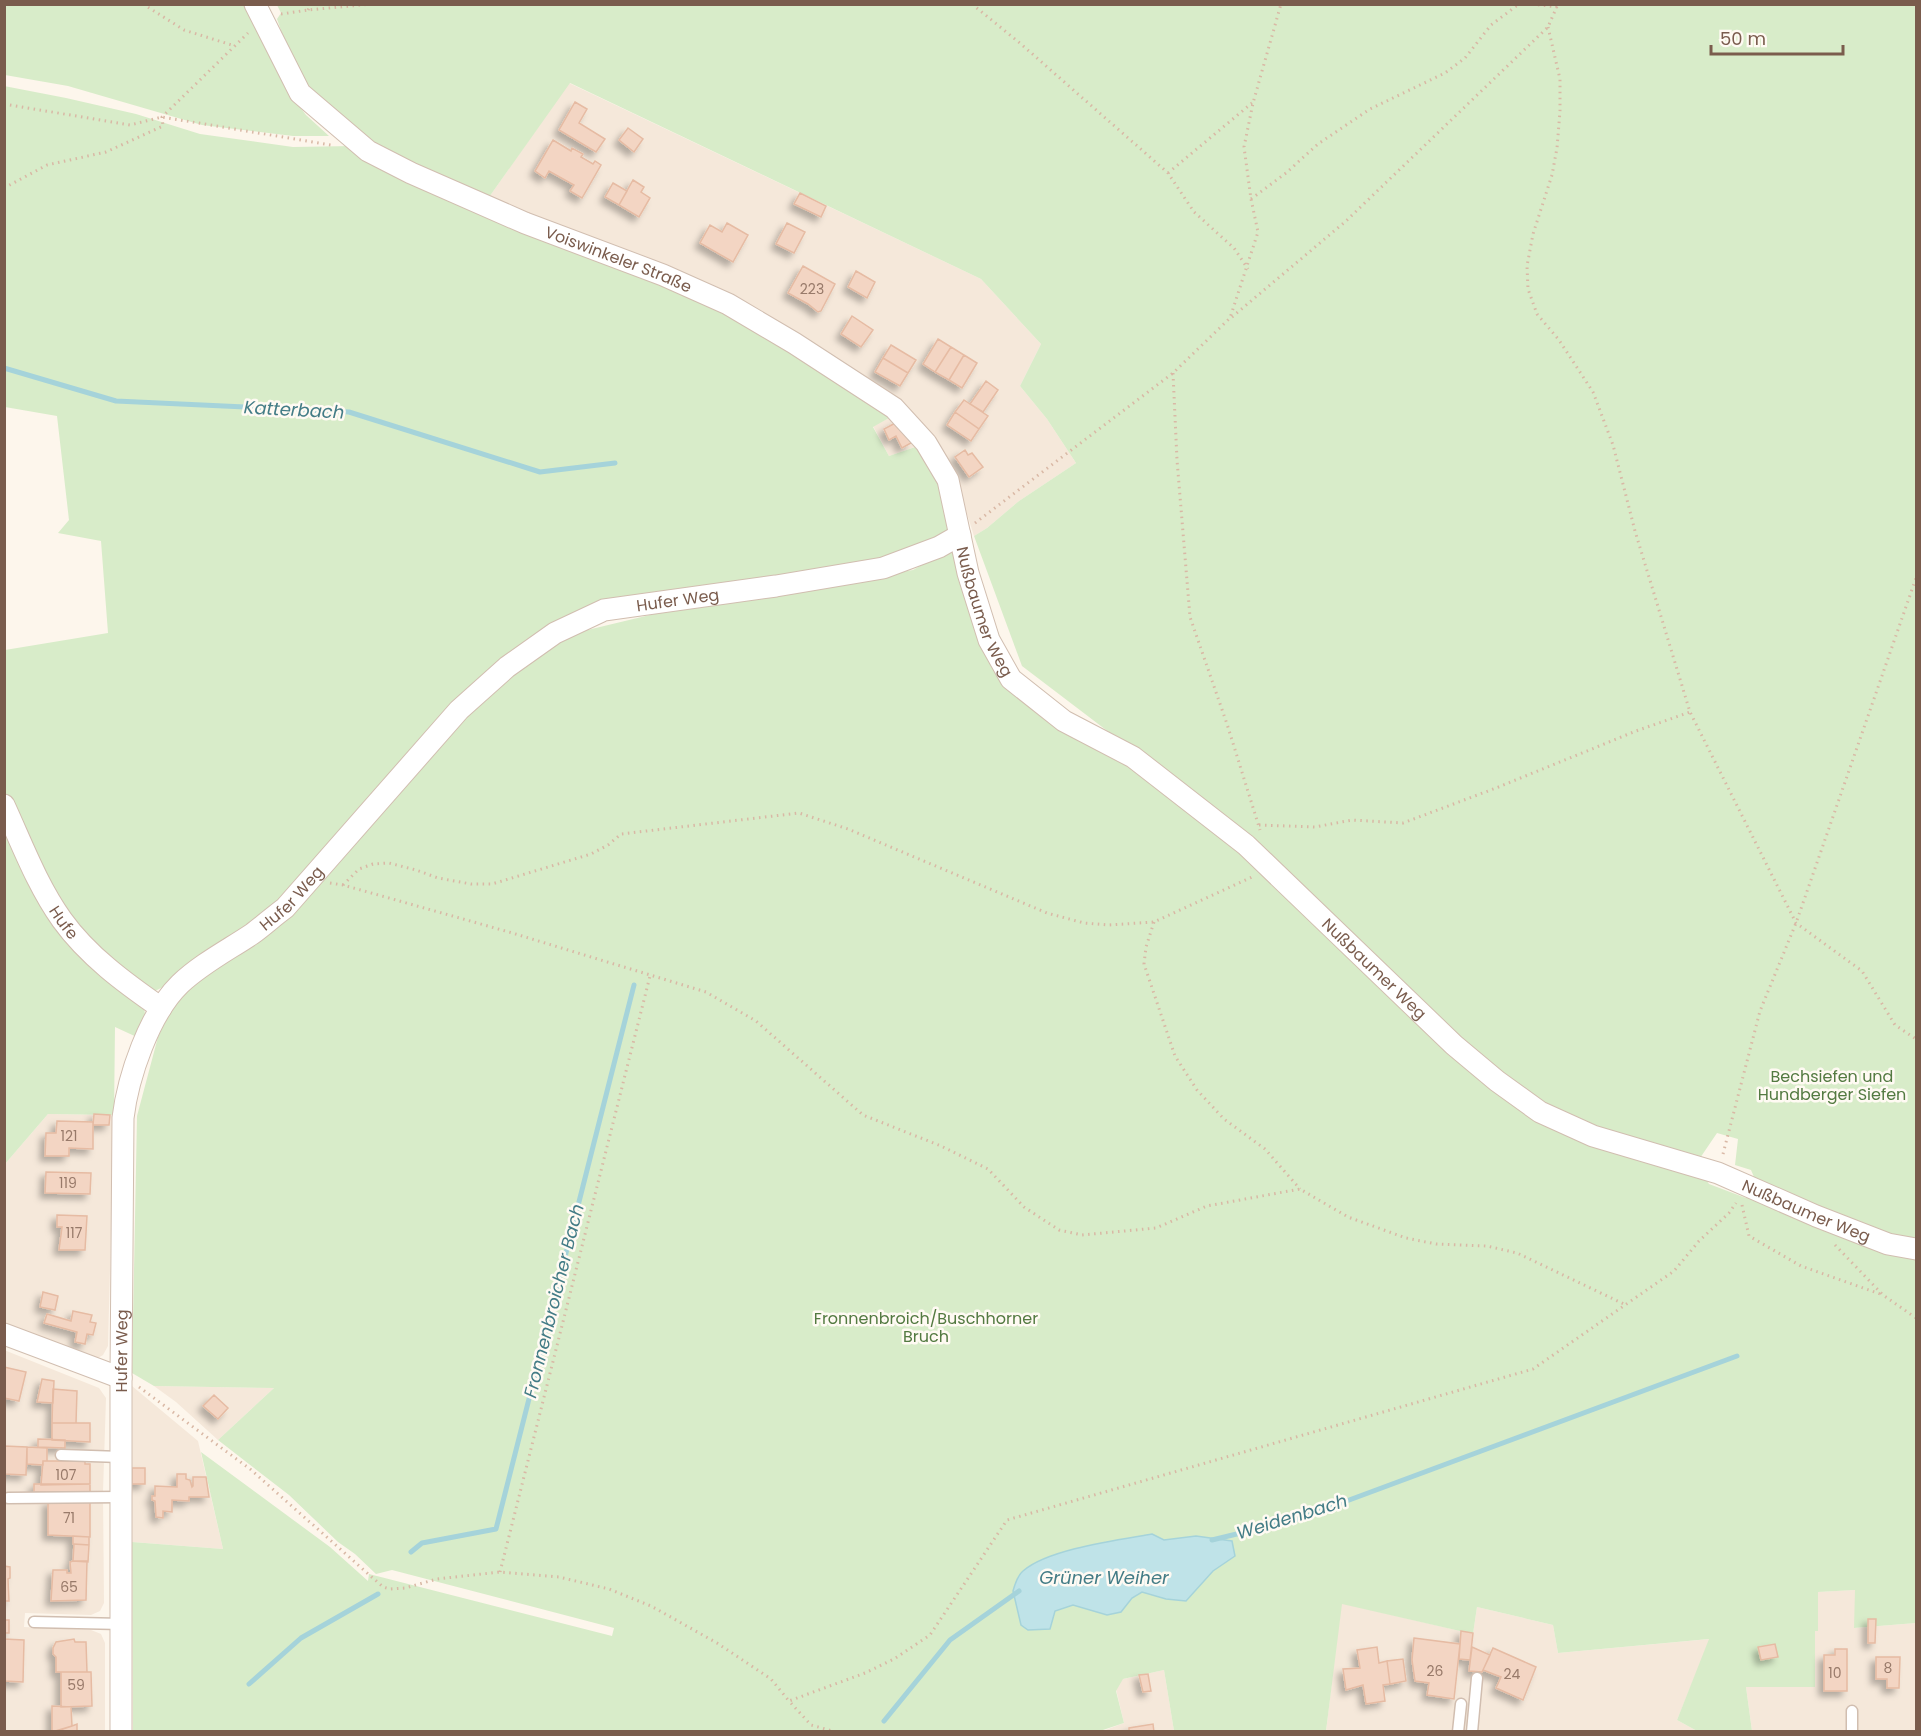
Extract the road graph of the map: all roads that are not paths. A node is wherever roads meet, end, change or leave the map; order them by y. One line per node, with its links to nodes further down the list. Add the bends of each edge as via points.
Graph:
1 (255, 4): 2 (street, Voiswinkeler Straße, via 300,93 368,151 525,223 663,274 728,304 894,408 926,442 948,480)
2 (960, 535): 4 (street, Hufer Weg, via 883,568 604,610 555,633 507,667 459,710 285,908 180,984); 5 (street, Nußbaumer Weg, via 988,640 1011,679 1064,722 1133,757 1246,845 1454,1045 1497,1081 1540,1112 1593,1136 1718,1173 1888,1244)
3 (4, 805): 4 (street, Hufe, via 62,920 108,969)
4 (161, 1008): 7 (street, Hufer Weg, via 140,1053 123,1118)
5 (1917, 1249)
6 (4, 1335): 7 (street)
7 (120, 1378): 9 (street, Hufer Weg)
8 (61, 1455): 9 (lane)
9 (121, 1456): 10 (street, Hufer Weg)
10 (121, 1497): 11 (lane); 13 (street, Hufer Weg)
11 (8, 1498)
12 (34, 1622): 13 (lane)
13 (122, 1624): 17 (street, Hufer Weg)
14 (1477, 1678): 19 (lane)
15 (1461, 1704): 18 (lane)
16 (1852, 1711): 20 (lane)
17 (121, 1731)
18 (1458, 1731)
19 (1472, 1731)
20 (1852, 1731)

